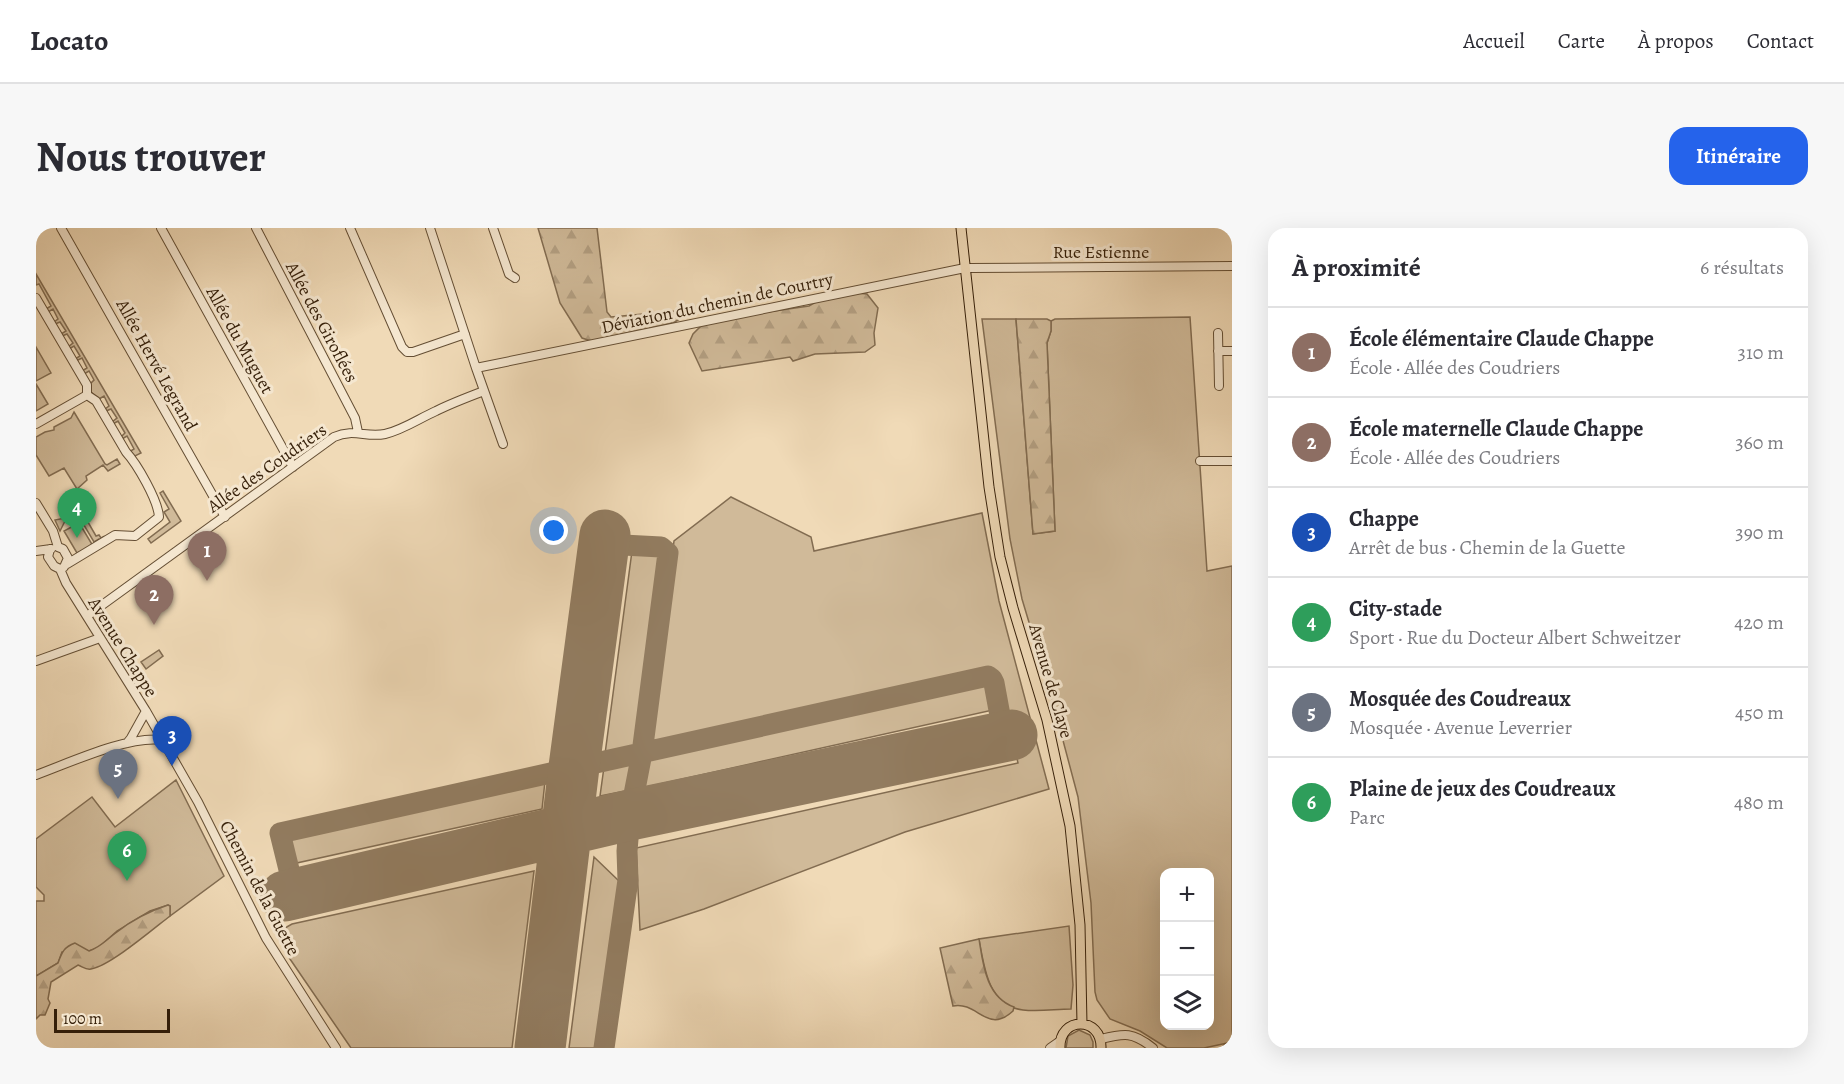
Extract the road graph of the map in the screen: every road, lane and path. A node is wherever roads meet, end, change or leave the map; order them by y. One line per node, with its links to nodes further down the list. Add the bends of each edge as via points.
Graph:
1 (61, 228): 28 (street, Allée Hervé Legrand)
2 (161, 228): 26 (street, Allée du Muguet)
3 (256, 228): 22 (street, Allée des Giroflées, via 355,418)
4 (350, 228): 14 (street, via 406,351)
5 (430, 228): 14 (street)
6 (494, 228): 11 (street, via 509,274)
7 (961, 228): 10 (main road, Avenue de Claye)
8 (966, 228): 10 (main road, Avenue de Claye)
9 (1232, 266): 10 (street, Rue Estienne)
10 (967, 268): 17 (street, Déviation du chemin de Courtry); 41 (main road, Avenue de Claye, via 1000,557 1047,720 1070,826 1080,925)
11 (515, 278)
12 (36, 298): 20 (street, via 87,385)
13 (1218, 333): 15 (street)
14 (465, 334): 17 (street)
15 (1218, 351): 16 (street); 18 (street)
16 (1232, 351)
17 (476, 368): 19 (street)
18 (1219, 386)
19 (484, 391): 22 (street, Allée des Coudriers, via 398,430 383,434); 23 (street)
20 (87, 395): 21 (street); 31 (street, via 96,400 141,474 159,517 135,536 115,535)
21 (36, 424)
22 (358, 432): 26 (street, Allée des Coudriers, via 334,437)
23 (503, 444)
24 (1200, 461): 25 (street)
25 (1232, 461)
26 (293, 467): 28 (street, Allée des Coudriers)
27 (36, 503): 29 (street, Avenue Chappe, via 53,531)
28 (225, 517): 32 (street, Allée des Coudriers)
29 (52, 551): 30 (street); 31 (street, via 54,566); 31 (street, Avenue Chappe, via 63,549 68,558)
30 (36, 552)
31 (64, 566): 32 (street, Avenue Chappe, via 66,583)
32 (87, 616): 33 (street, Avenue Chappe)
33 (100, 638): 34 (street); 35 (street, Avenue Chappe)
34 (36, 662)
35 (146, 711): 36 (street); 38 (street, Avenue Chappe)
36 (136, 728): 37 (street); 39 (street)
37 (143, 739): 38 (street); 39 (street)
38 (162, 740): 45 (street, Chemin de la Guette, via 198,802 266,938)
39 (126, 743): 40 (street)
40 (36, 775)
41 (1082, 1024): 42 (main road, via 1096,1030); 43 (main road, via 1065,1031)
42 (1101, 1044): 47 (street, via 1119,1035 1132,1035)
43 (1060, 1045): 46 (street)
44 (1232, 1047): 48 (street)
45 (336, 1048)
46 (1050, 1048)
47 (1153, 1048)
48 (1227, 1048)

